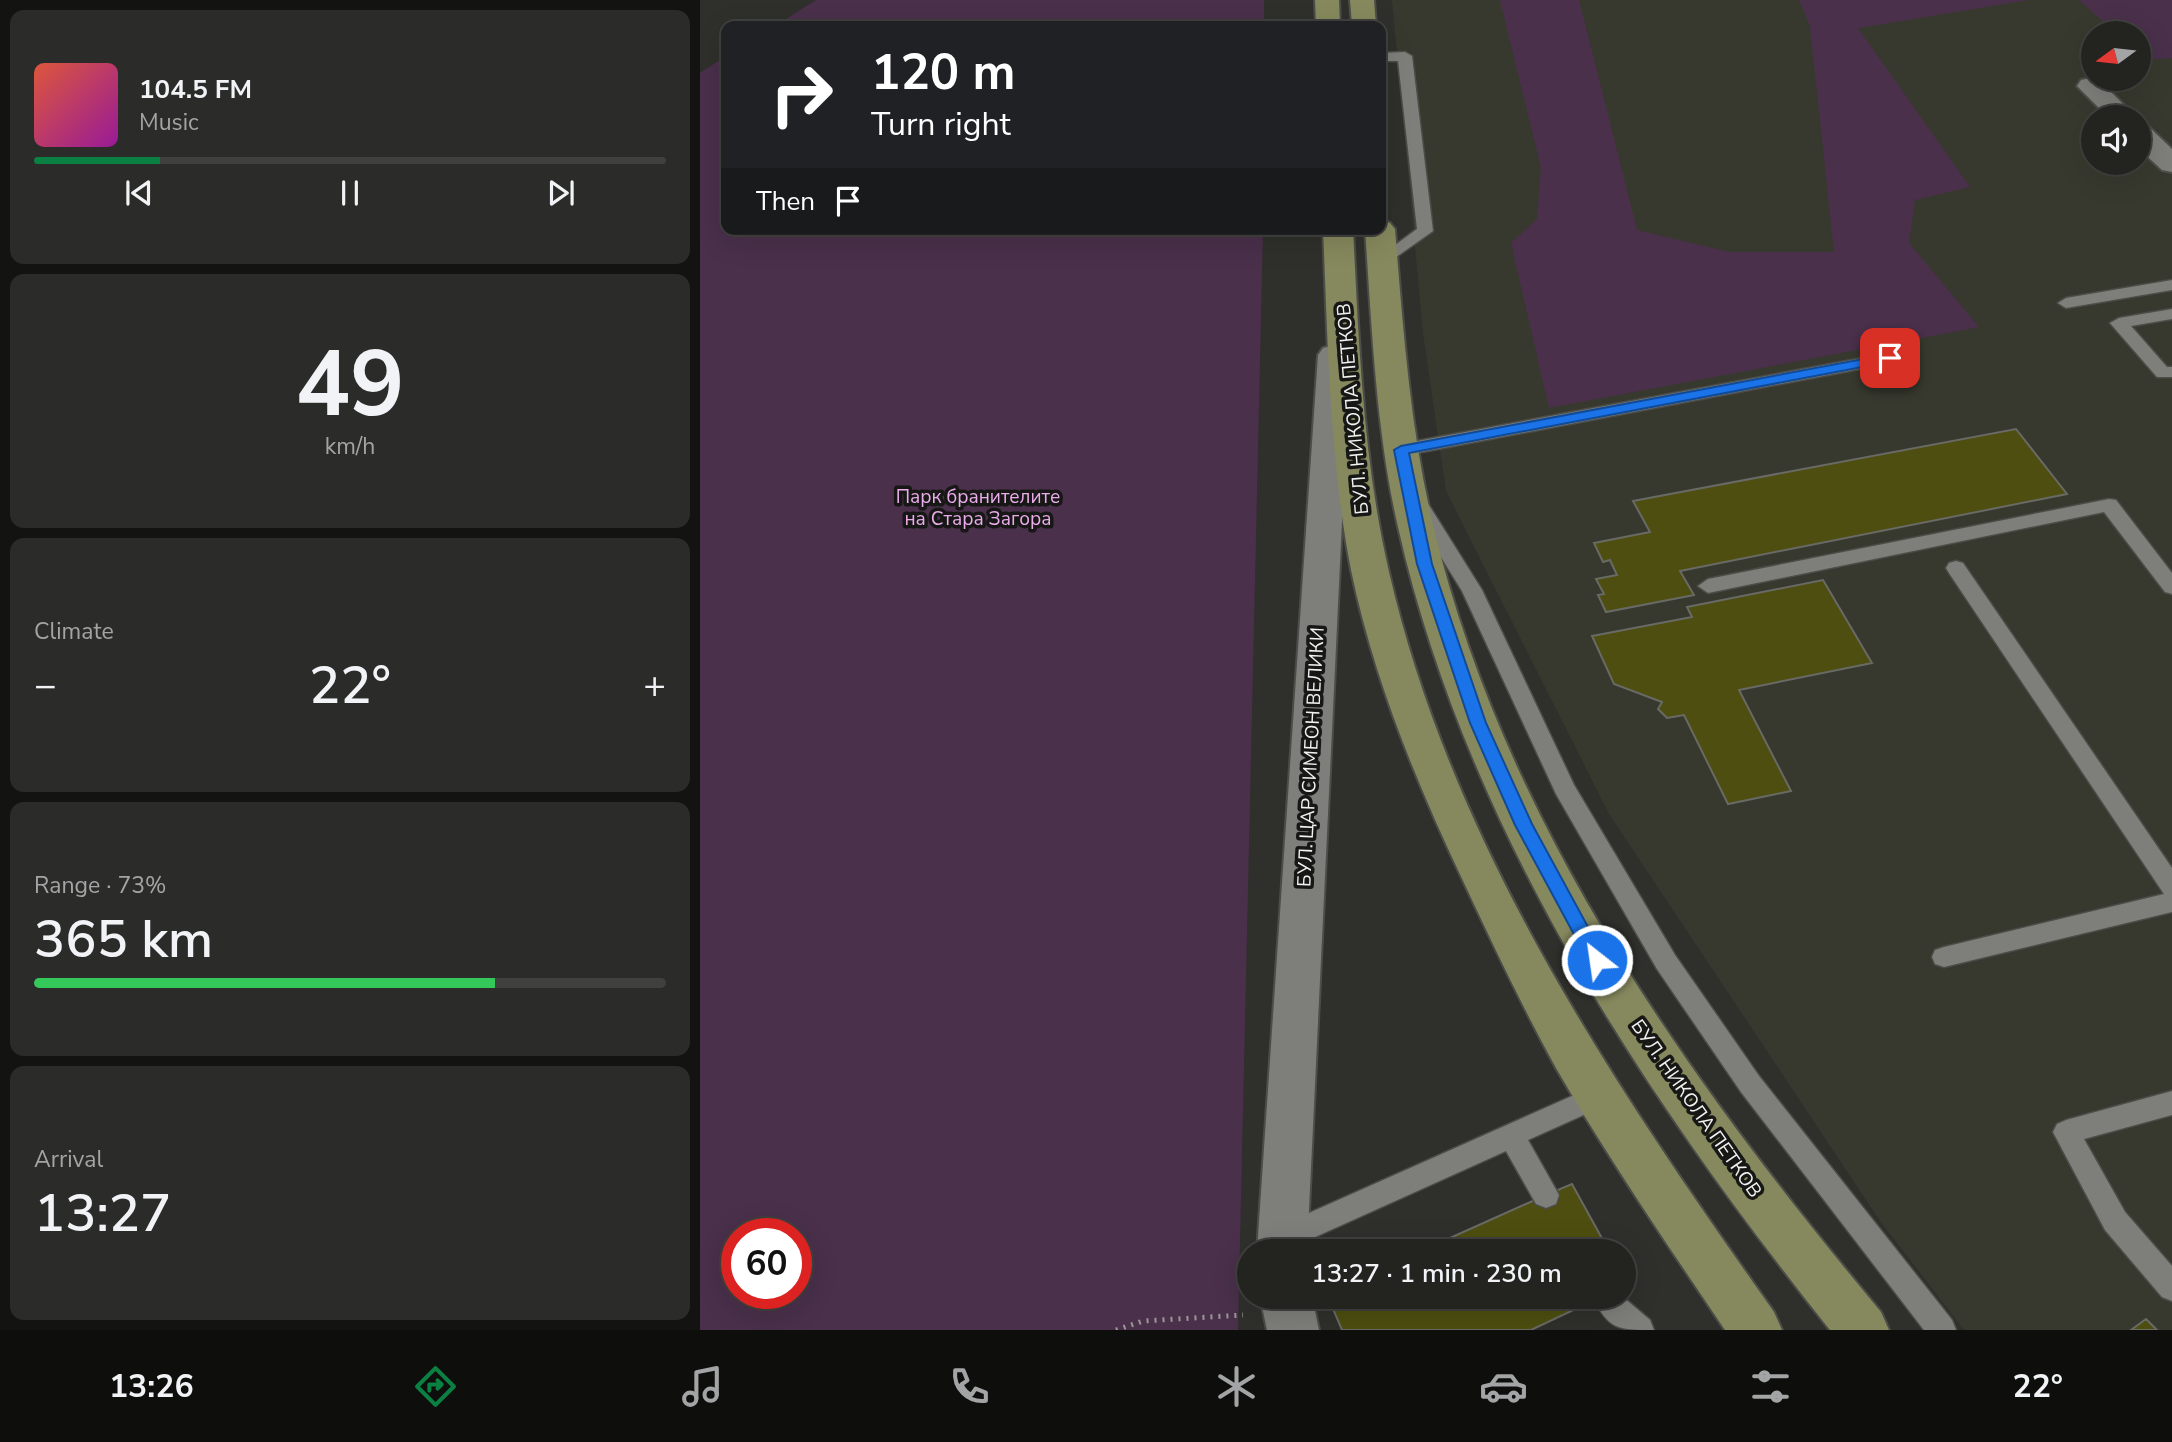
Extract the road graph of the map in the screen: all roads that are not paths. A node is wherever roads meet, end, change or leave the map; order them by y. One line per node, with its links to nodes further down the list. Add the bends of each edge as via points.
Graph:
1 (1327, 0): 3 (main road)
2 (1362, 0): 4 (main road)
3 (1328, 21)
4 (1364, 21)
5 (1386, 57): 11 (lane, via 1405,56 1425,231)
6 (2096, 91): 7 (street)
7 (2111, 105)
8 (2151, 144): 9 (street)
9 (2172, 164)
10 (1339, 246): 24 (main road, БУЛ. НИКОЛА ПЕТКОВ, via 1357,496 1369,570 1388,642 1449,809 1549,1012); 28 (street, БУЛ. ЦАР СИМЕОН ВЕЛИКИ)
11 (1381, 246): 17 (main road, БУЛ. НИКОЛА ПЕТКОВ)
12 (2172, 285): 13 (lane)
13 (2066, 303)
14 (2172, 314): 16 (lane, via 2119,323 2163,373)
15 (1890, 358): 17 (lane)
16 (2172, 372)
17 (1404, 469): 34 (main road, БУЛ. НИКОЛА ПЕТКОВ, via 1424,564 1478,723 1556,888 1611,984 1690,1102 1807,1264); 35 (lane, via 1472,590 1564,788 1665,962 1750,1084)
18 (1956, 568): 21 (lane)
19 (1708, 586): 20 (lane, via 2109,505)
20 (2172, 587)
21 (2172, 887)
22 (2172, 902): 23 (lane)
23 (1944, 957)
24 (1599, 1096): 26 (lane); 33 (main road, БУЛ. НИКОЛА ПЕТКОВ)
25 (2172, 1103): 30 (lane, via 2066,1132 2115,1221)
26 (1511, 1135): 27 (lane); 29 (lane)
27 (1546, 1195)
28 (1281, 1239)
29 (1294, 1239)
30 (2172, 1287)
31 (1614, 1309): 32 (lane)
32 (1640, 1330)
33 (1756, 1330)
34 (1863, 1330)
35 (1942, 1330)

